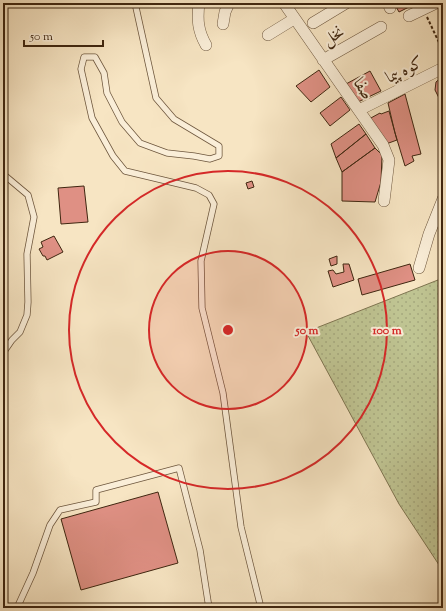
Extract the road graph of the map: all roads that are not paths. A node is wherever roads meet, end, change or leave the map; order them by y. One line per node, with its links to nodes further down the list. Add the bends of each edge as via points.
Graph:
1 (135, 3): 24 (lane, via 156,98 174,118 219,146 219,156 210,159 167,153 140,143 122,122 108,93 104,73 95,57 84,57 81,69 92,118 113,156 125,171 196,188 209,195 214,204 201,261 202,308 223,393 241,527)
2 (199, 3): 13 (street, via 200,35)
3 (229, 3): 10 (street)
4 (284, 3): 8 (street, صفا)
5 (346, 3): 9 (street)
6 (436, 3): 7 (street)
7 (409, 16)
8 (294, 19): 12 (street); 14 (street, صفا)
9 (313, 23)
10 (223, 24)
11 (381, 27): 14 (street, نخل)
12 (268, 36)
13 (206, 45)
14 (323, 60): 16 (street, صفا)
15 (443, 68): 16 (street, کوه پیما)
16 (359, 110): 19 (street, صفا, via 383,146 389,160)
17 (3, 174): 21 (lane, via 28,195 34,217 27,254 27,316 20,332)
18 (443, 199): 20 (street, via 428,234)
19 (384, 201)
20 (419, 268)
21 (3, 353)
22 (17, 608): 23 (lane, via 50,525 60,510 96,502 96,490 179,468 200,550)
23 (209, 608)
24 (261, 608)

